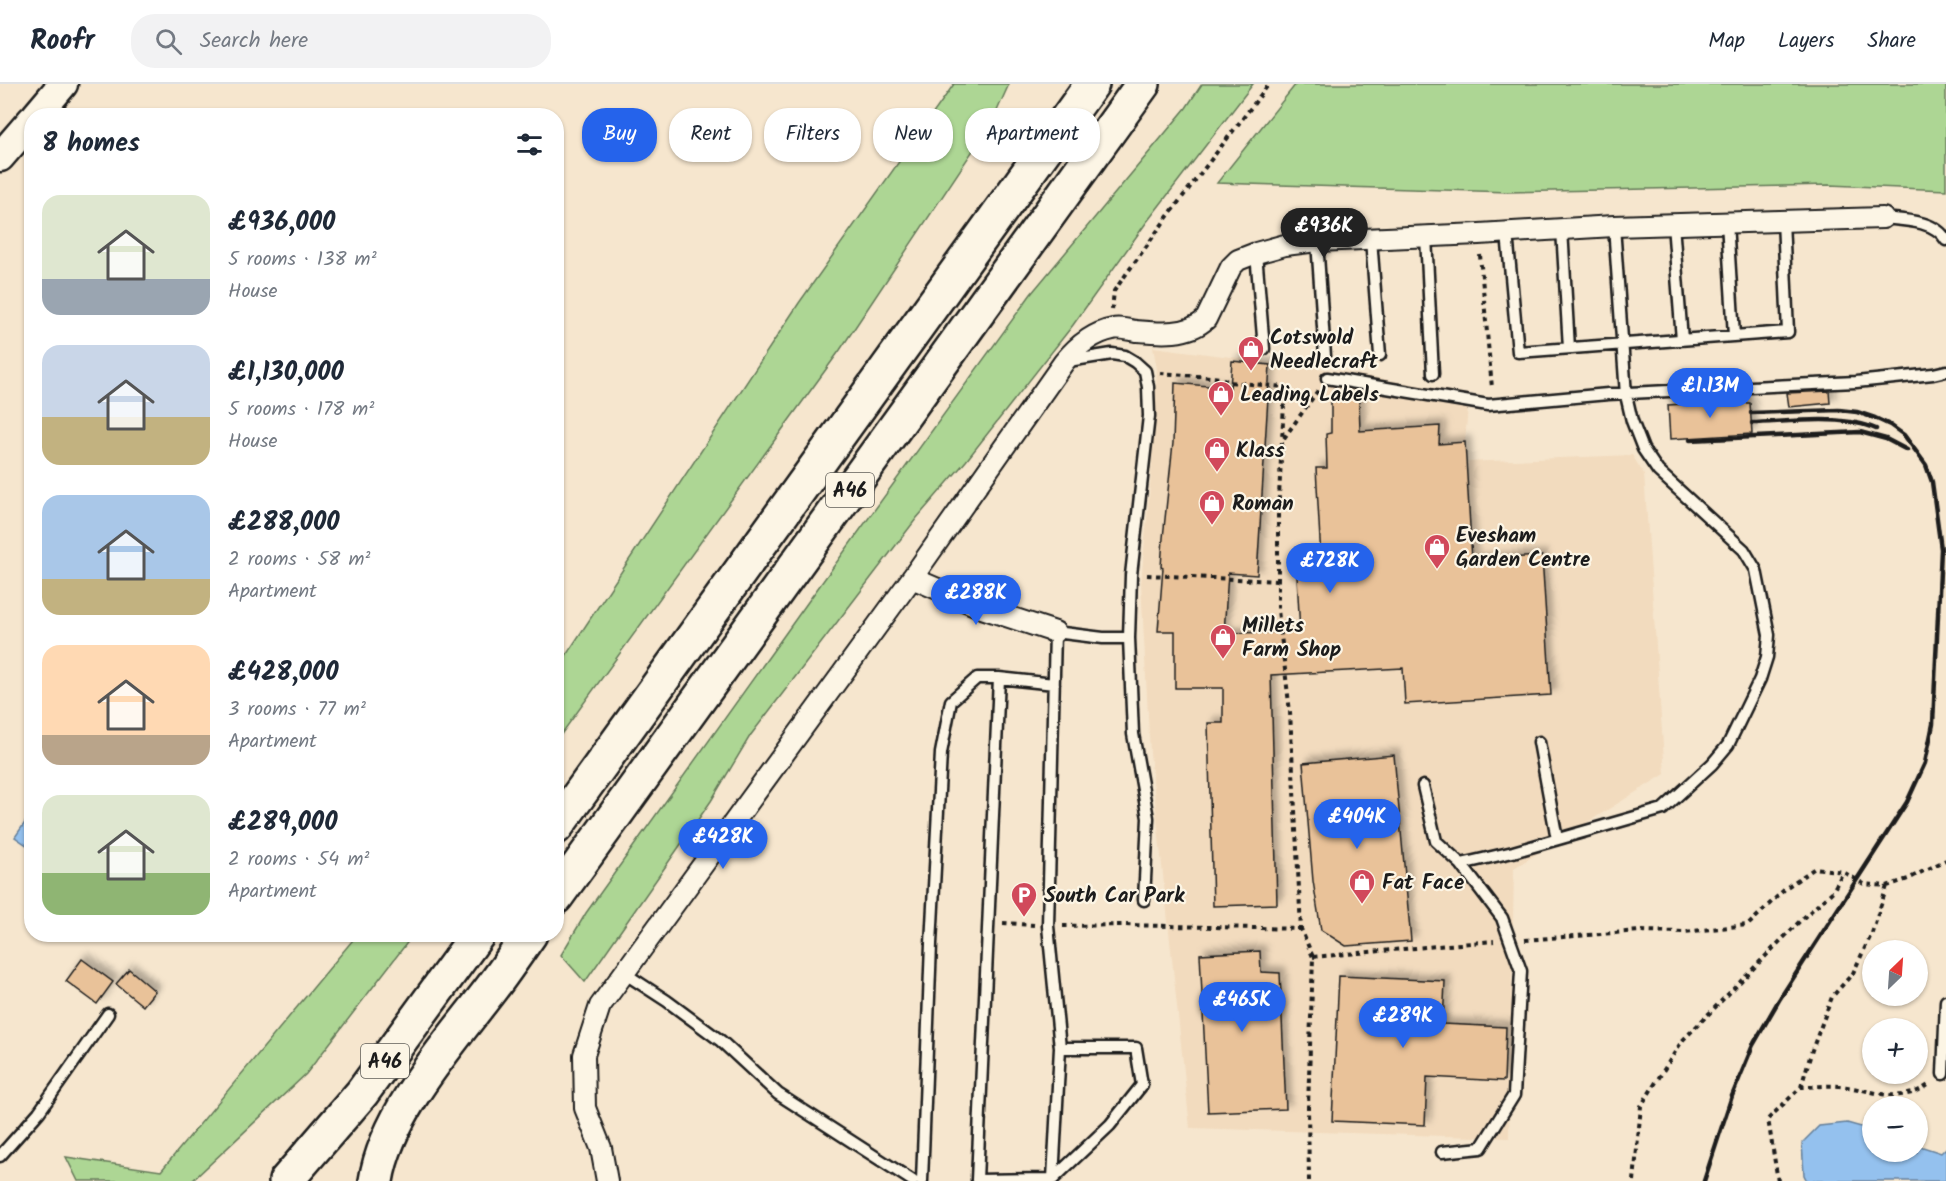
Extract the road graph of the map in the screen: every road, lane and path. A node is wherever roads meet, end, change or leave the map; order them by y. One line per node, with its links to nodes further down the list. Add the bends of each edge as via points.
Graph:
1 (63, 84): 5 (main road)
2 (1092, 84): 46 (highway, A46)
3 (1143, 84): 51 (highway, A46)
4 (1269, 84): 21 (path, via 1114,291 1110,317)
5 (43, 108)
6 (24, 129): 7 (main road)
7 (0, 157)
8 (1882, 218): 9 (street); 18 (lane, via 1927,225)
9 (1783, 220): 10 (street); 22 (lane, via 1788,332)
10 (1727, 222): 11 (street); 22 (lane)
11 (1673, 224): 12 (street); 23 (lane)
12 (1614, 226): 13 (street); 24 (lane)
13 (1562, 229): 14 (street); 25 (lane)
14 (1507, 232): 15 (street); 25 (lane, via 1518,352)
15 (1479, 234): 16 (street); 35 (path)
16 (1426, 236): 17 (street); 32 (lane)
17 (1371, 238): 19 (street); 27 (lane)
18 (1946, 240)
19 (1317, 241): 20 (street); 28 (lane)
20 (1256, 252): 21 (street, via 1231,267 1200,325 1166,332); 26 (lane)
21 (1115, 328): 29 (street, via 1077,346)
22 (1734, 336): 23 (lane)
23 (1682, 339): 24 (lane)
24 (1623, 344): 25 (lane); 34 (lane)
25 (1569, 348)
26 (1264, 349)
27 (1380, 355)
28 (1325, 356)
29 (1064, 362): 31 (lane, via 1112,354 1136,362); 38 (street)
30 (1946, 371): 34 (lane, via 1856,382)
31 (1145, 372): 36 (path, via 1286,387); 37 (lane, via 1149,416)
32 (1433, 374)
33 (1327, 378): 34 (lane, via 1488,405); 36 (path)
34 (1626, 394): 47 (lane, via 1643,449 1658,471 1744,550 1755,570 1769,635 1767,657 1728,745 1663,809)
35 (1493, 395)
36 (1282, 441): 39 (path)
37 (1131, 574): 39 (path); 41 (lane)
38 (912, 578): 40 (street, via 982,608); 61 (street)
39 (1278, 581): 56 (path, via 1290,712)
40 (1055, 632): 41 (lane); 43 (lane)
41 (1130, 638): 53 (lane, via 1133,734 1148,818)
42 (999, 678): 43 (lane); 54 (lane); 74 (lane, via 977,678 951,701 941,753)
43 (1054, 684): 55 (lane)
44 (1539, 742): 47 (lane)
45 (1423, 786): 49 (lane, via 1436,841)
46 (564, 816)
47 (1557, 839): 49 (lane)
48 (1946, 860): 52 (path)
49 (1461, 864): 57 (lane, via 1502,918)
50 (1843, 872): 52 (path, via 1864,884); 57 (path, via 1815,868 1786,887 1748,924 1684,932 1639,931); 77 (path, via 1833,891 1682,1041 1641,1106)
51 (564, 886)
52 (1887, 886): 66 (path, via 1872,933 1853,973 1832,997)
53 (1144, 900)
54 (990, 922): 55 (path); 75 (lane)
55 (1048, 926): 56 (path); 64 (lane)
56 (1301, 929): 60 (path)
57 (1511, 941): 60 (path); 67 (lane, via 1521,971 1514,1095 1481,1148)
58 (472, 942): 70 (highway, A46, via 362,1093)
59 (524, 942): 71 (highway, A46, via 421,1082 390,1135)
60 (1313, 957): 76 (path)
61 (624, 973): 72 (street, via 600,1006 584,1054 585,1108 601,1148); 73 (lane, via 721,1041 778,1094)
62 (1946, 1001): 65 (lane)
63 (108, 1014): 68 (lane, via 39,1112)
64 (1060, 1048): 69 (lane); 69 (lane, via 1136,1048 1142,1085 1110,1125)
65 (1943, 1074): 66 (path, via 1919,1092 1887,1096 1839,1086)
66 (1801, 1087): 78 (path, via 1768,1119)
67 (1442, 1152)
68 (0, 1156)
69 (1053, 1179): 75 (lane)
70 (286, 1181)
71 (376, 1181)
72 (608, 1181)
73 (913, 1181)
74 (922, 1181)
75 (974, 1181)
76 (1309, 1181)
77 (1634, 1181)
78 (1778, 1181)

